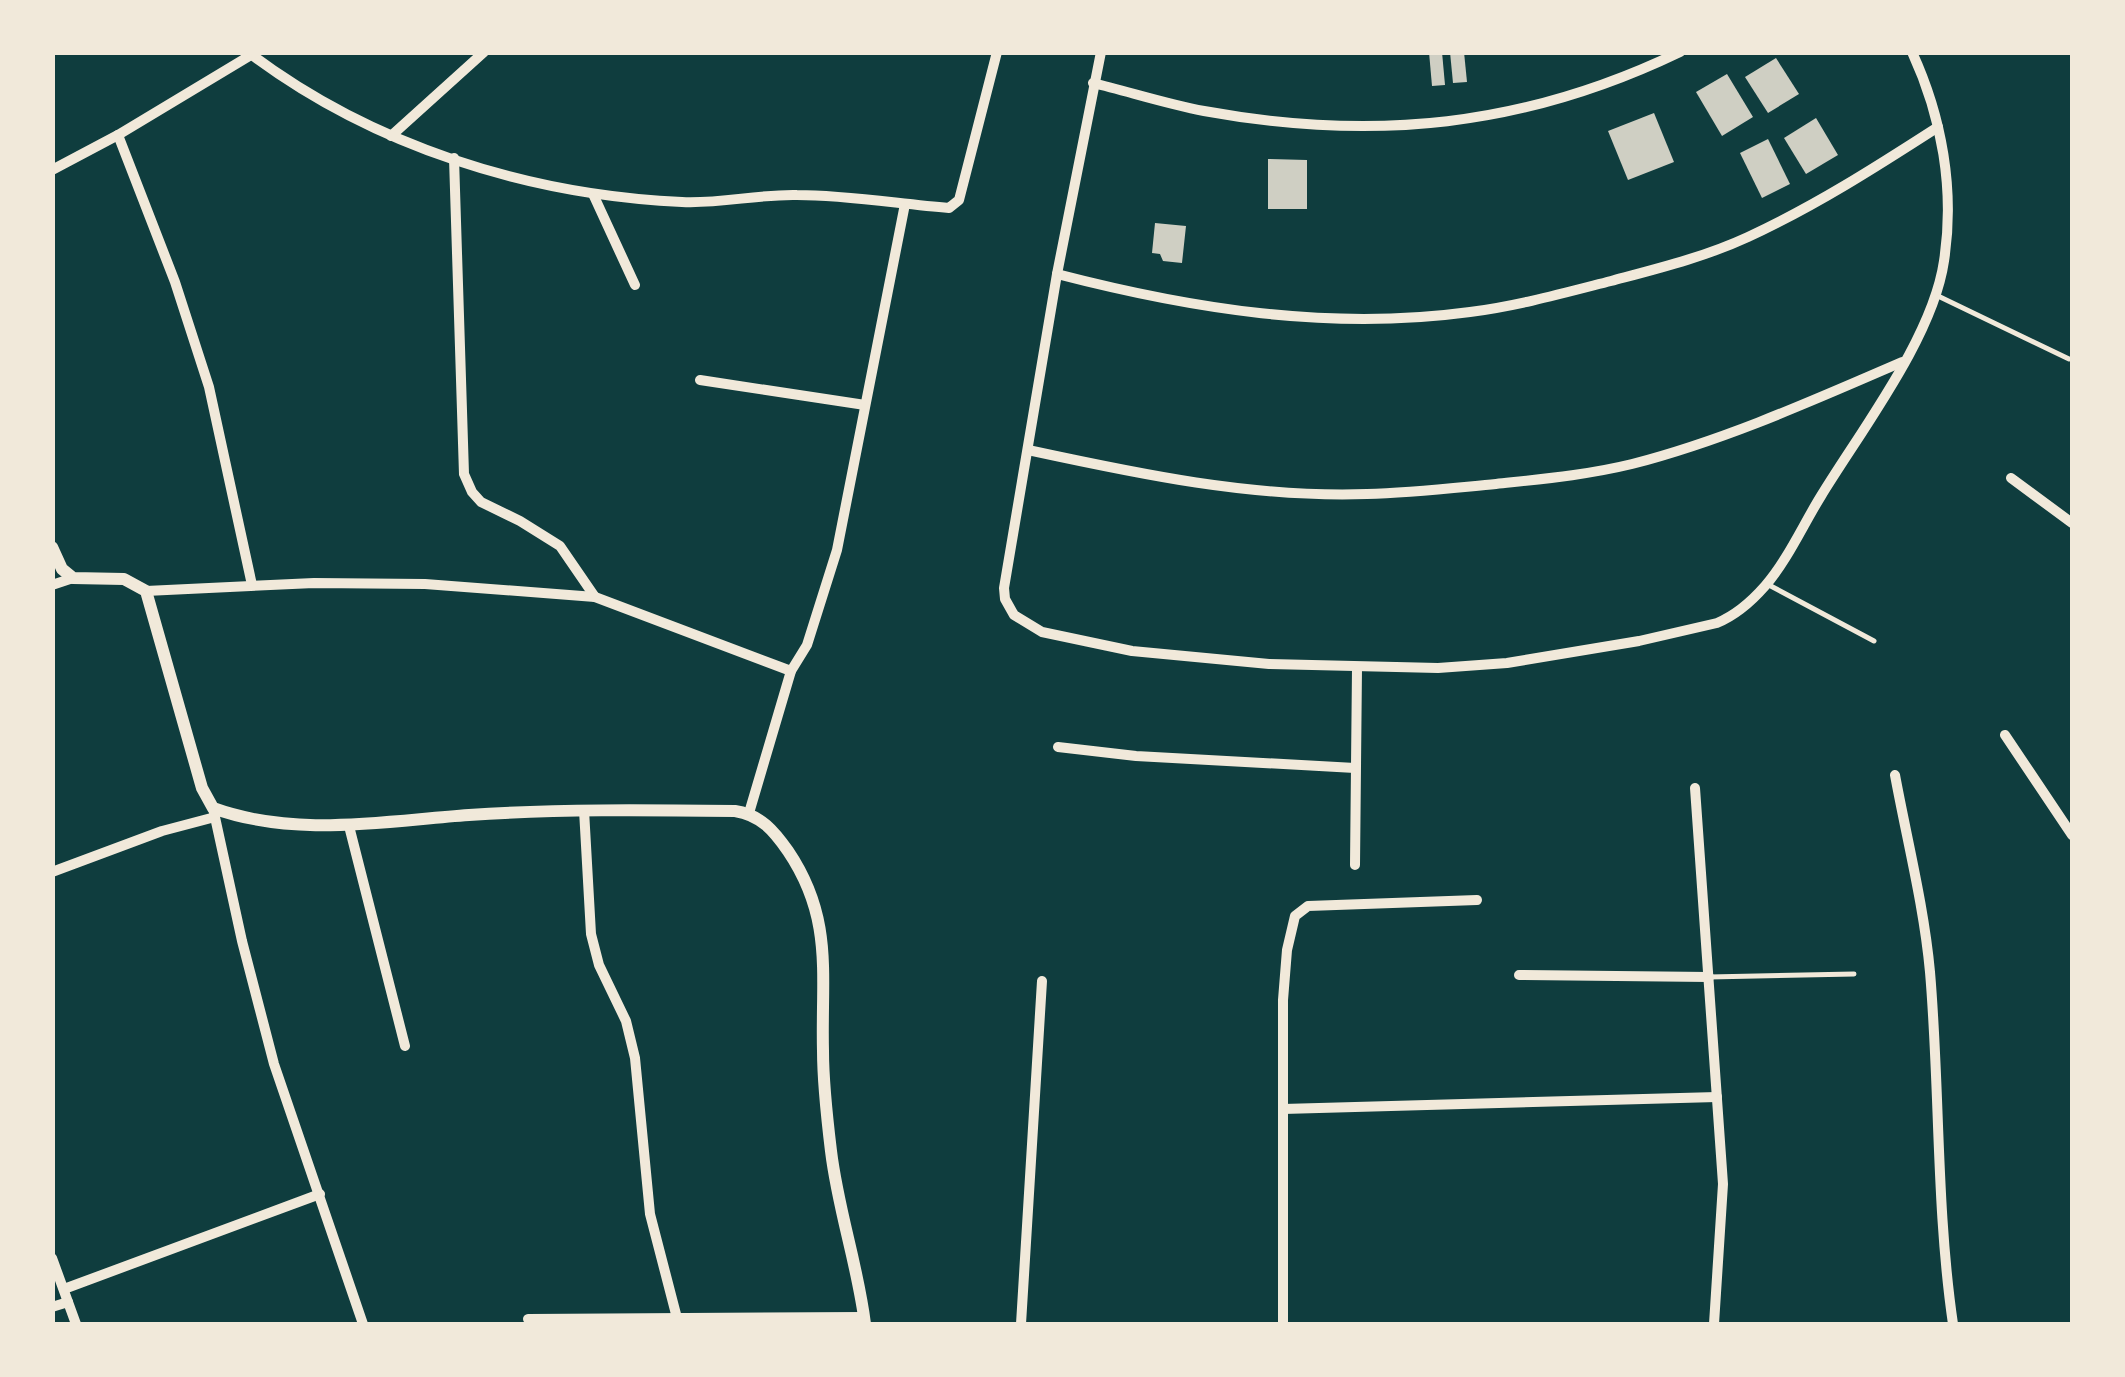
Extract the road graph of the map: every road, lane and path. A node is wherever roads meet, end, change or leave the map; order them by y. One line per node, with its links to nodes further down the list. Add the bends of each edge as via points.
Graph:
1 (484, 52): 10 (street)
2 (997, 52): 14 (street, via 959,200 949,208)
3 (1101, 52): 7 (street)
4 (1680, 52): 7 (street, via 1531,108 1378,127 1241,117)
5 (1912, 52): 8 (street)
6 (249, 54): 9 (street); 10 (street)
7 (1093, 83): 15 (street)
8 (1938, 127): 15 (street, via 1837,192 1744,239 1650,271 1470,312 1299,318 1174,302); 17 (street, via 1949,215)
9 (118, 135): 12 (street); 27 (street, via 209,387)
10 (392, 136): 11 (street)
11 (454, 158): 13 (street, via 528,183); 31 (street, via 464,474 481,502 560,546)
12 (52, 170)
13 (594, 194): 14 (street, via 684,202 800,194); 16 (street)
14 (905, 204): 21 (street)
15 (1057, 274): 22 (street)
16 (634, 285)
17 (1938, 296): 18 (lane); 19 (street)
18 (2069, 360)
19 (1904, 361): 22 (street, via 1667,454 1592,473 1492,484 1365,494 1254,489 1172,480); 28 (street)
20 (700, 380): 21 (street)
21 (865, 405): 34 (street, via 828,586 807,645)
22 (1028, 450): 33 (street, via 1004,588 1010,609 1027,626 1132,651)
23 (2011, 478): 24 (street)
24 (2072, 523)
25 (52, 547): 26 (street)
26 (73, 578): 29 (street); 30 (street, via 124,579)
27 (252, 584): 30 (street); 31 (street, via 425,584)
28 (1767, 584): 32 (lane); 33 (street, via 1734,616 1639,640 1507,663)
29 (52, 586)
30 (146, 591): 41 (street)
31 (594, 597): 34 (street)
32 (1874, 641)
33 (1356, 668): 37 (street)
34 (790, 670): 42 (street)
35 (2004, 735): 44 (street)
36 (1058, 747): 37 (street)
37 (1356, 768): 45 (street)
38 (1895, 775): 68 (street, via 1930,966)
39 (1695, 788): 50 (street)
40 (584, 810): 42 (street); 43 (street); 60 (street, via 591,934 635,1058 650,1214)
41 (214, 813): 43 (street); 46 (street); 55 (street, via 274,1064)
42 (749, 813): 62 (street, via 795,862 820,918 826,1112 835,1190)
43 (349, 826): 52 (street)
44 (2072, 835)
45 (1354, 865)
46 (52, 872)
47 (1477, 900): 54 (street, via 1308,906 1295,916 1284,974)
48 (1854, 974): 50 (lane)
49 (1520, 975): 50 (street)
50 (1709, 977): 53 (street)
51 (1042, 981): 65 (street)
52 (405, 1046)
53 (1717, 1098): 54 (street); 67 (street, via 1723,1184)
54 (1283, 1109): 66 (street)
55 (320, 1194): 57 (street); 64 (street)
56 (52, 1258): 57 (street)
57 (64, 1288): 58 (street)
58 (68, 1302): 59 (street); 63 (street)
59 (52, 1307)
60 (678, 1318): 61 (street); 62 (street)
61 (528, 1320)
62 (864, 1321)
63 (76, 1324)
64 (363, 1324)
65 (1021, 1324)
66 (1283, 1324)
67 (1714, 1324)
68 (1953, 1324)

